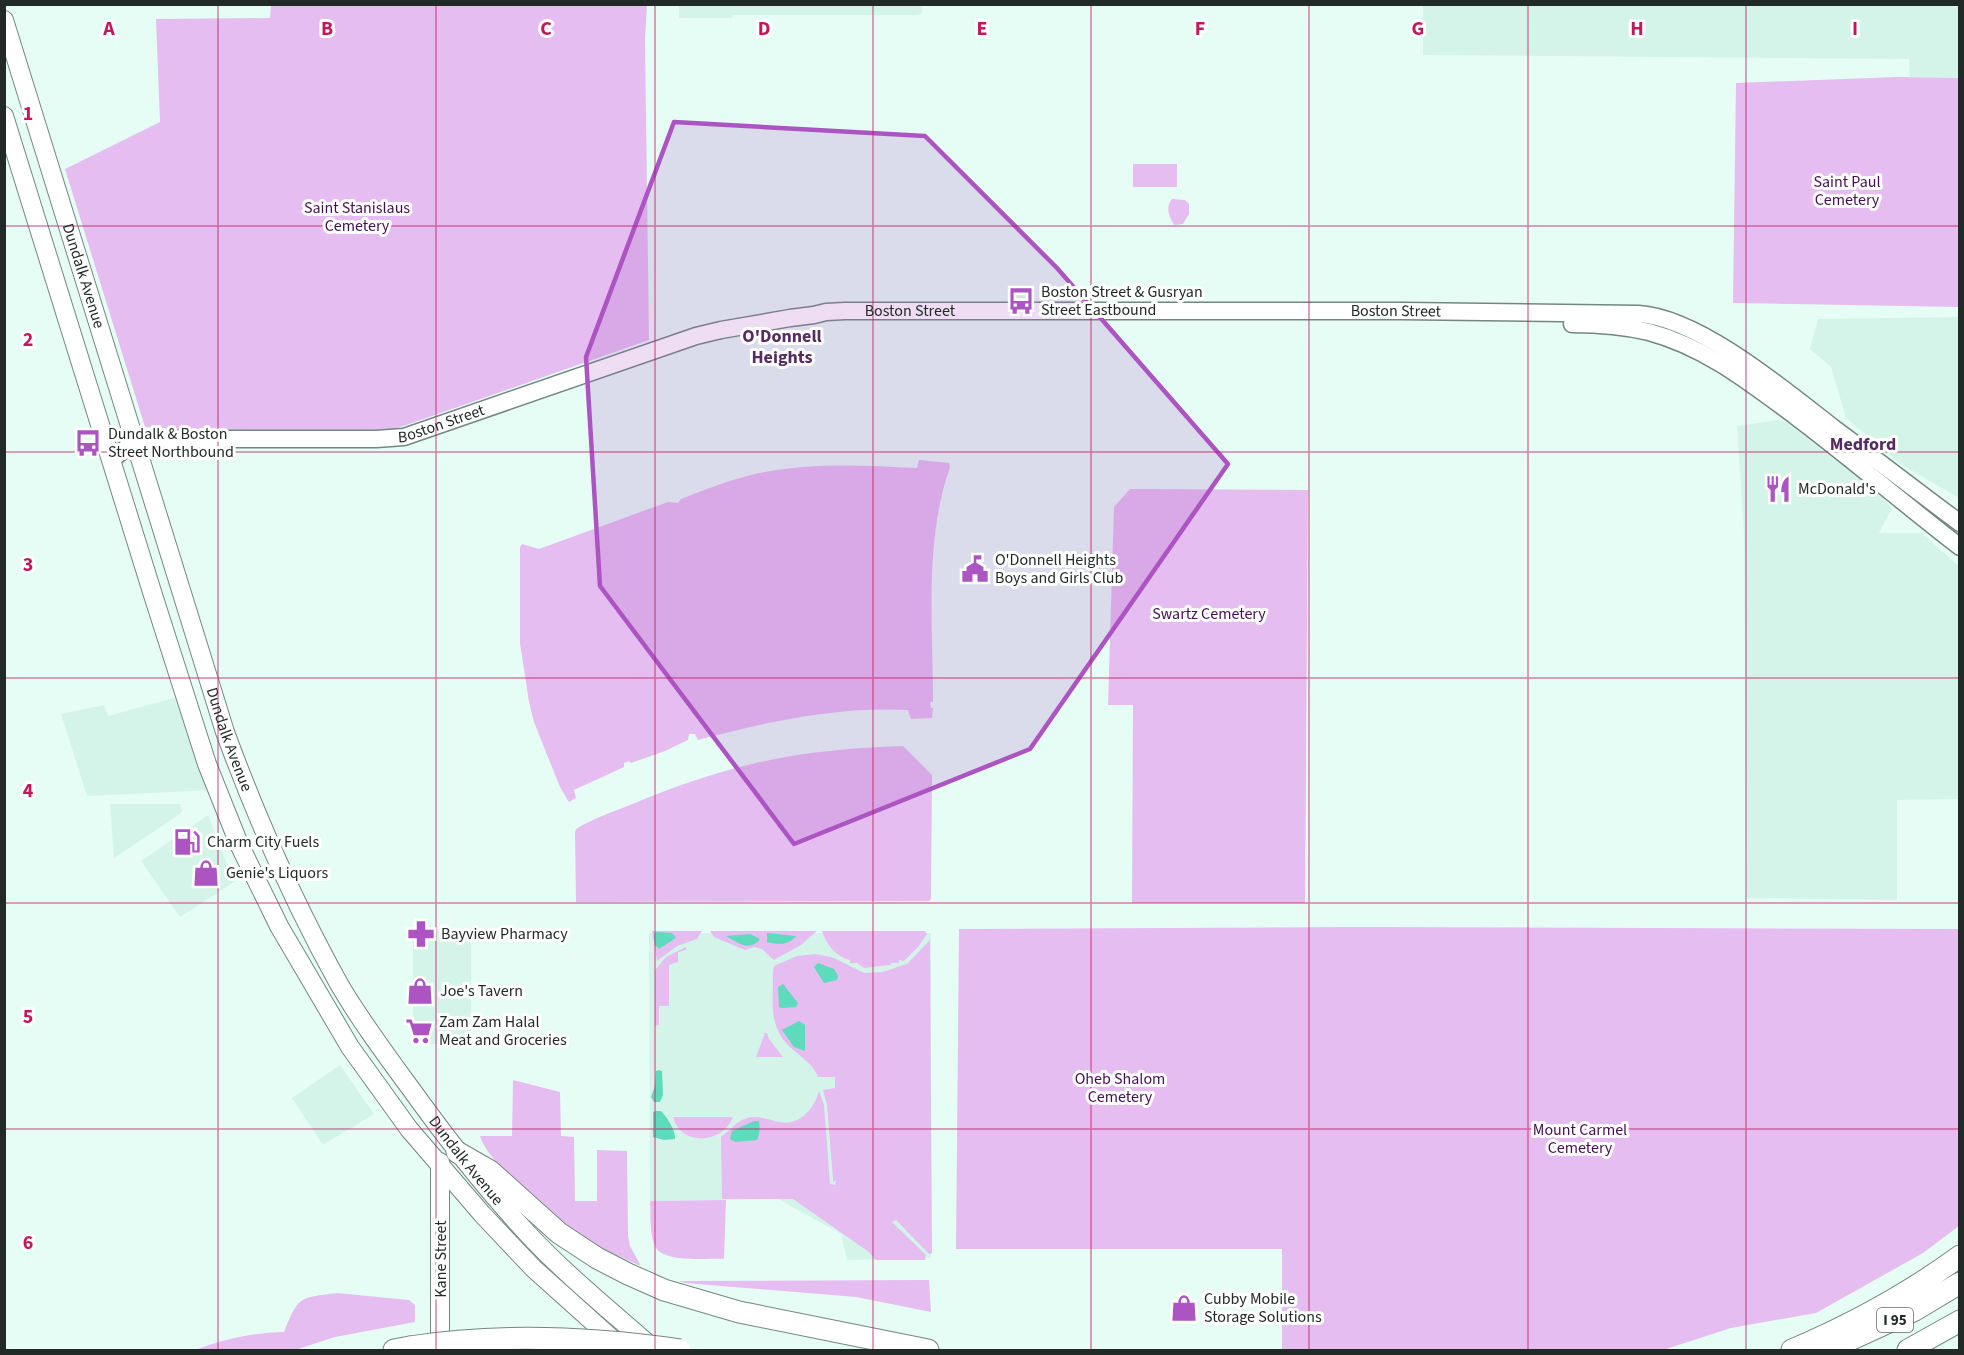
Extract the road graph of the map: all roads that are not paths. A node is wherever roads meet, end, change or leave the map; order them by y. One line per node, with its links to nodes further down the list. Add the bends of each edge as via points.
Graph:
1 (4, 20): 4 (main road, Dundalk Avenue)
2 (4, 116): 5 (main road, Dundalk Avenue)
3 (1725, 357): 4 (main road, Boston Street, via 1649,332 1592,324 1154,321 800,325 726,337 404,437 165,438); 6 (main road, via 1774,383); 7 (main road)
4 (136, 447): 5 (main road, Boston Street); 8 (main road, Dundalk Avenue, via 245,786 282,873)
5 (111, 460): 10 (main road, Dundalk Avenue, via 192,719 239,844 290,946 350,1047)
6 (1959, 523)
7 (1959, 547)
8 (340, 985): 9 (main road, Dundalk Avenue); 10 (main road, via 343,1007 423,1126)
9 (458, 1152): 16 (highway, via 490,1172 559,1233 597,1258 664,1290 738,1312); 19 (main road, Dundalk Avenue, via 528,1235)
10 (441, 1168): 17 (main road, Kane Street); 18 (main road, Dundalk Avenue, via 533,1268)
11 (1959, 1256): 21 (highway, via 1896,1298)
12 (1959, 1282): 22 (highway, I 95, via 1914,1310)
13 (1959, 1322): 23 (highway, I 95)
14 (1959, 1339): 24 (highway)
15 (402, 1348): 20 (highway, bridge, via 452,1340 542,1337)
16 (923, 1349)
17 (440, 1350)
18 (625, 1350)
19 (656, 1350)
20 (680, 1350)
21 (1792, 1350)
22 (1828, 1350)
23 (1908, 1350)
24 (1937, 1350)

